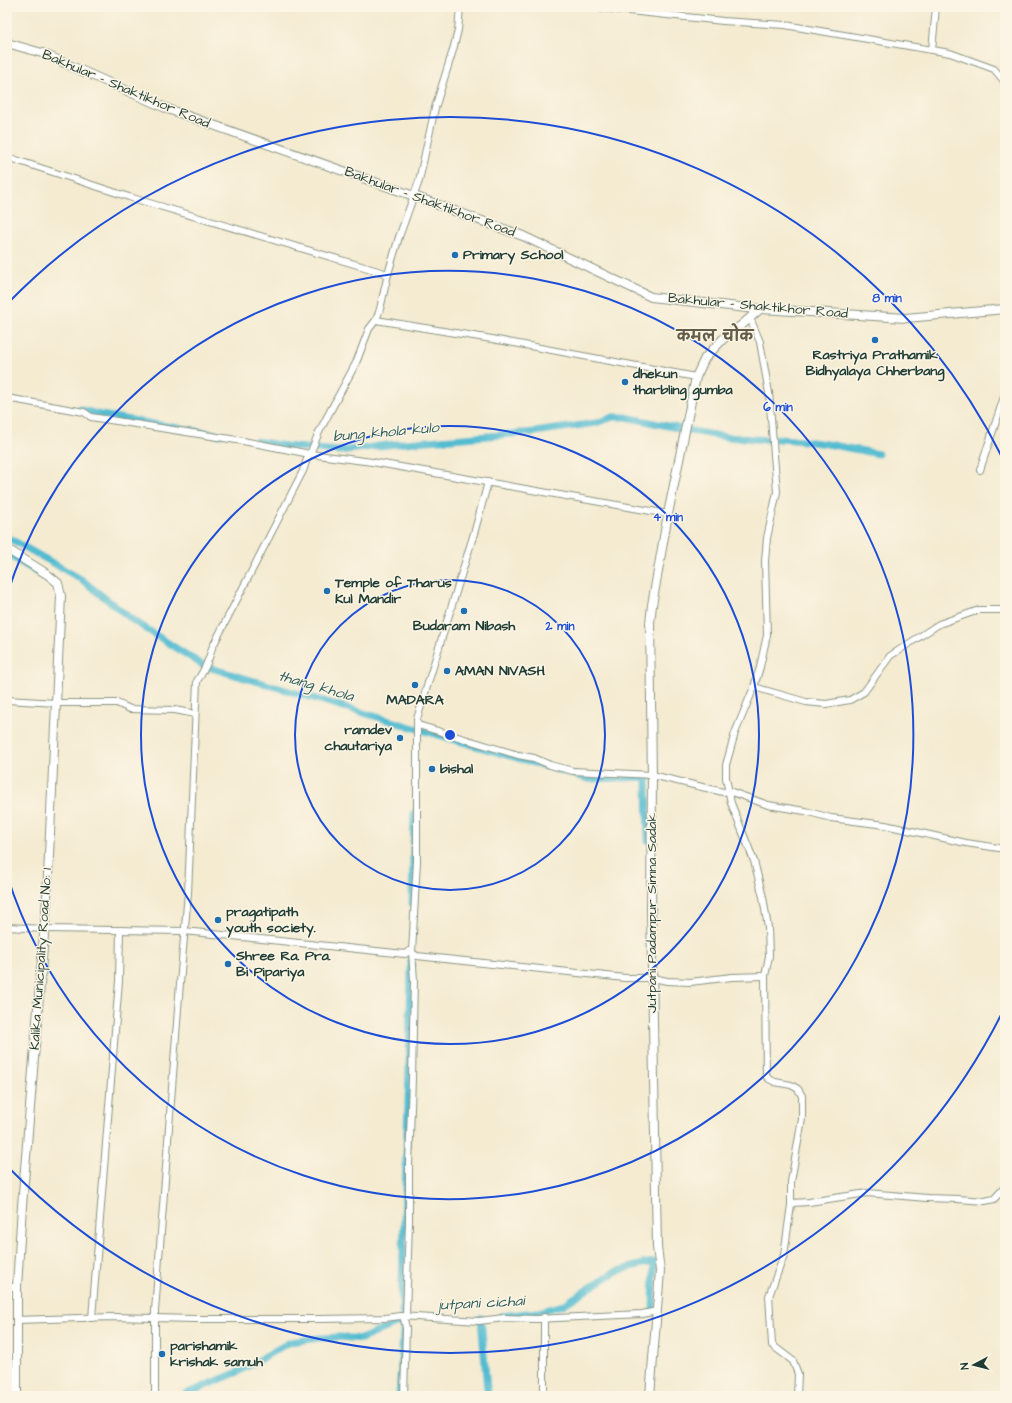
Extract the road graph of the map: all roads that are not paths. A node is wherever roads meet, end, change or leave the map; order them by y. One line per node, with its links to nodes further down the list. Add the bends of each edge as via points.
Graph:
1 (460, 7): 8 (street, via 458,30 435,108)
2 (592, 7): 5 (street, via 785,25)
3 (936, 7): 5 (street)
4 (7, 43): 8 (street, Bakhular - Shaktikhor Road, via 42,53 168,109)
5 (932, 50): 6 (street, via 950,53 994,69)
6 (1005, 82)
7 (7, 157): 9 (street, via 129,197)
8 (414, 196): 9 (street); 10 (street, Bakhular - Shaktikhor Road, via 523,236 651,297)
9 (388, 274): 13 (street)
10 (760, 309): 11 (street, Bakhular - Shaktikhor Road, via 906,318); 12 (street, Jutpani Padampur Simna Sadak)
11 (1005, 309)
12 (750, 318): 14 (street, Jutpani Padampur Simna Sadak, via 723,339 705,358); 23 (street, via 760,342 769,393 777,492 765,561 767,635)
13 (376, 320): 14 (street); 17 (street, via 369,329 356,363)
14 (696, 377): 20 (street, Jutpani Padampur Simna Sadak)
15 (1005, 394): 18 (street)
16 (7, 398): 17 (street, via 84,412 91,417)
17 (310, 453): 19 (street); 26 (street, via 197,681)
18 (980, 470)
19 (488, 482): 20 (street); 27 (street, via 420,705)
20 (668, 514): 28 (street, Jutpani Padampur Simna Sadak, via 650,623)
21 (7, 549): 25 (street, Kalika Municipality Road No: 1, via 58,583 60,596)
22 (1005, 610): 23 (street, via 979,610 939,624 890,656 864,692 850,700 826,704 806,702)
23 (754, 687): 29 (street, via 735,733 726,764)
24 (7, 700): 25 (street)
25 (56, 703): 26 (street, via 117,703 130,709 175,710); 32 (street, Kalika Municipality Road No: 1)
26 (196, 714): 34 (street)
27 (418, 725): 28 (street, via 573,770); 35 (street, via 417,861)
28 (652, 775): 29 (street); 37 (street, Jutpani Padampur Simna Sadak, via 650,910)
29 (729, 791): 30 (street, via 768,805); 36 (street, via 754,861 763,897 768,928 769,956)
30 (1005, 849)
31 (7, 927): 32 (street)
32 (45, 930): 33 (street); 41 (street, Kalika Municipality Road No: 1)
33 (120, 930): 34 (street); 44 (street)
34 (184, 931): 35 (street, via 405,954); 45 (street)
35 (411, 952): 37 (street, via 417,956 625,978); 43 (street, via 414,980 408,1165 409,1223)
36 (766, 976): 37 (street, via 690,982); 39 (street, via 766,1076 769,1080 791,1085 798,1089 802,1096 802,1119 791,1182)
37 (653, 978): 42 (street, Jutpani Padampur Simna Sadak, via 655,1178 660,1271)
38 (1005, 1187): 39 (street, via 994,1200 985,1201 868,1193)
39 (791, 1203): 53 (street, via 784,1255 769,1296 772,1345 793,1361 798,1374)
40 (7, 1286): 41 (street)
41 (17, 1287): 47 (street, Kalika Municipality Road No: 1)
42 (657, 1311): 46 (street, via 642,1314); 52 (street, Jutpani Padampur Simna Sadak)
43 (404, 1316): 45 (street, via 308,1319); 46 (street, via 479,1321); 50 (street)
44 (92, 1318): 45 (street); 47 (street)
45 (155, 1318): 49 (street)
46 (544, 1318): 51 (street)
47 (16, 1320): 48 (street, Kalika Municipality Road No: 1)
48 (17, 1396)
49 (155, 1396)
50 (404, 1396)
51 (544, 1396)
52 (650, 1396)
53 (797, 1396)

